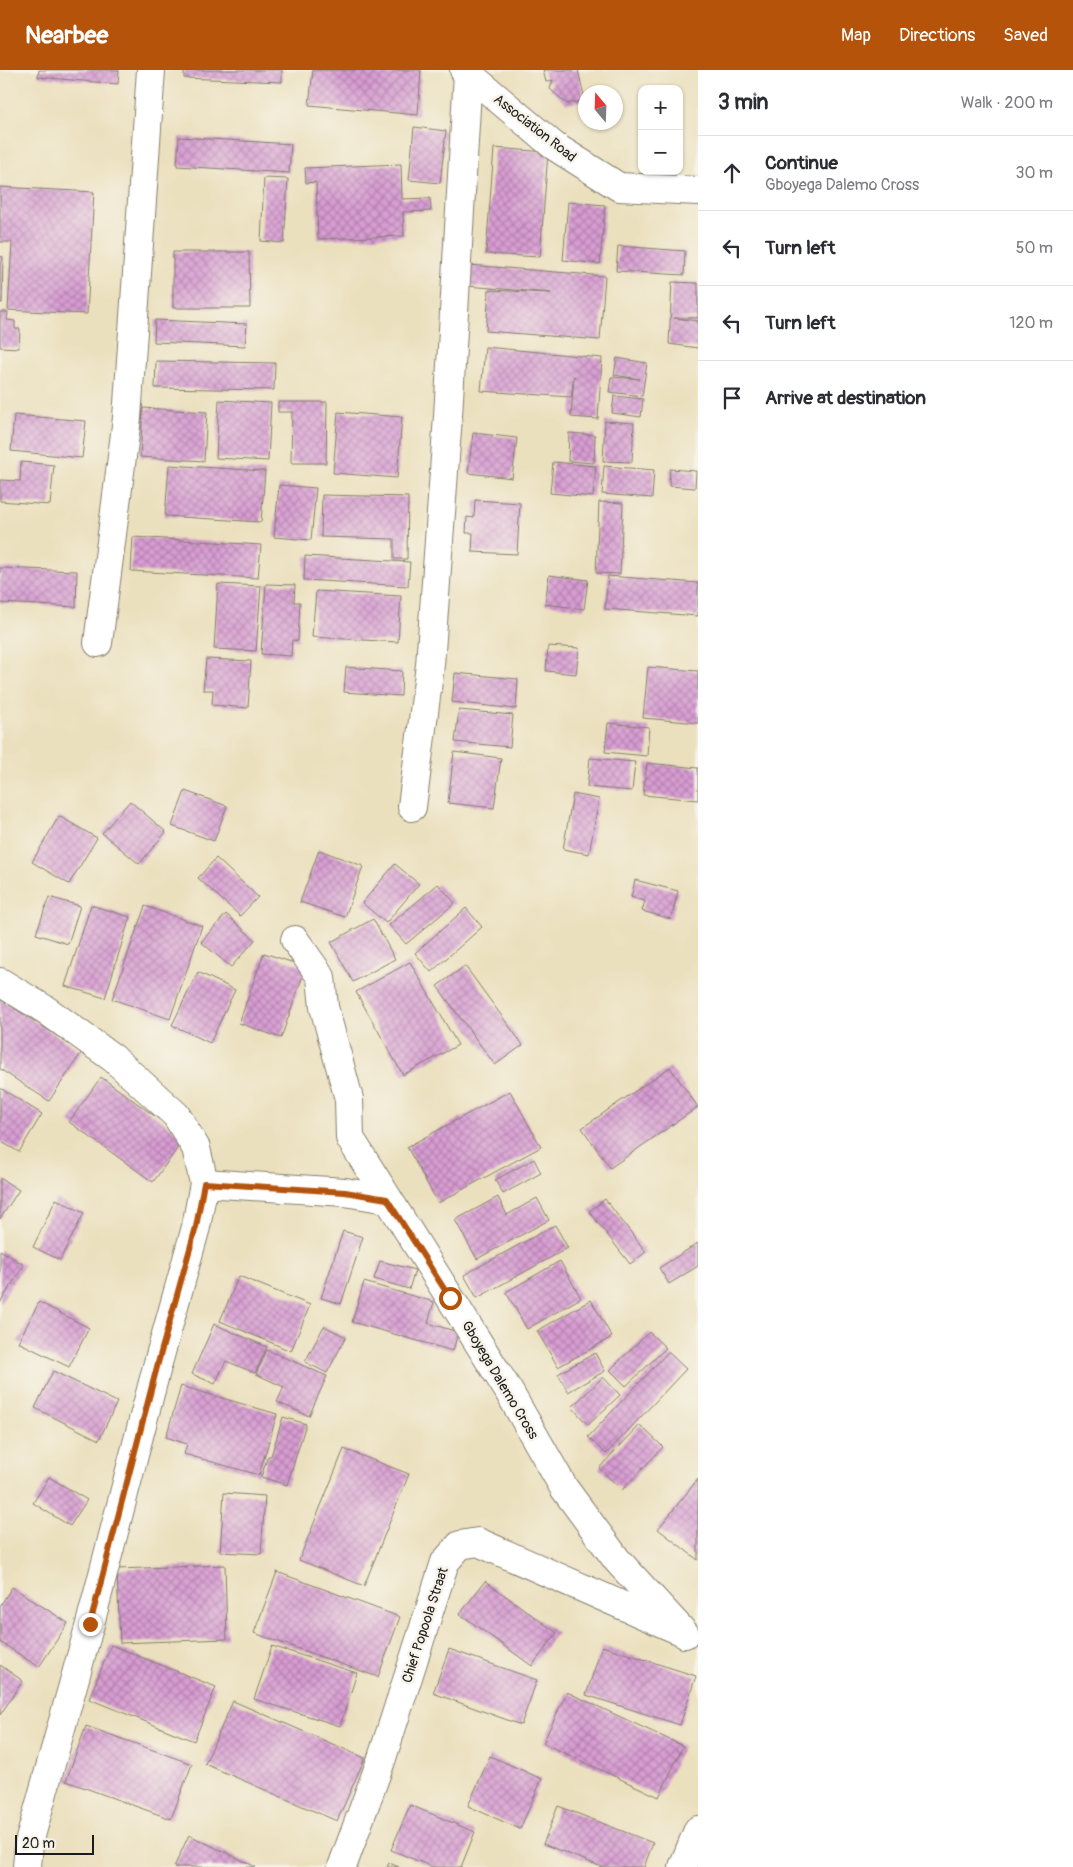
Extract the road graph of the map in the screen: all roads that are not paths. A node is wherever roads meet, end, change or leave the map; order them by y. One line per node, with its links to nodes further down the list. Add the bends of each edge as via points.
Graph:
1 (151, 70): 4 (street, via 127,418)
2 (466, 71): 3 (street, Association Road, via 554,146 620,187); 5 (street, via 448,416 431,646)
3 (698, 191)
4 (98, 643)
5 (412, 807)
6 (295, 940): 9 (street, Gboyega Dalemo Cross, via 320,977 324,1007 349,1099 350,1138)
7 (0, 982): 8 (street, via 113,1058 176,1115 196,1148)
8 (204, 1183): 9 (street, via 345,1192); 12 (street, via 196,1227 29,1842)
9 (387, 1199): 10 (street, Gboyega Dalemo Cross, via 508,1390 564,1488 617,1560)
10 (692, 1636): 13 (street, Chief Popoola Straat, via 478,1542 460,1545 445,1562 381,1761)
11 (698, 1830): 14 (street)
12 (27, 1867)
13 (342, 1867)
14 (683, 1867)

